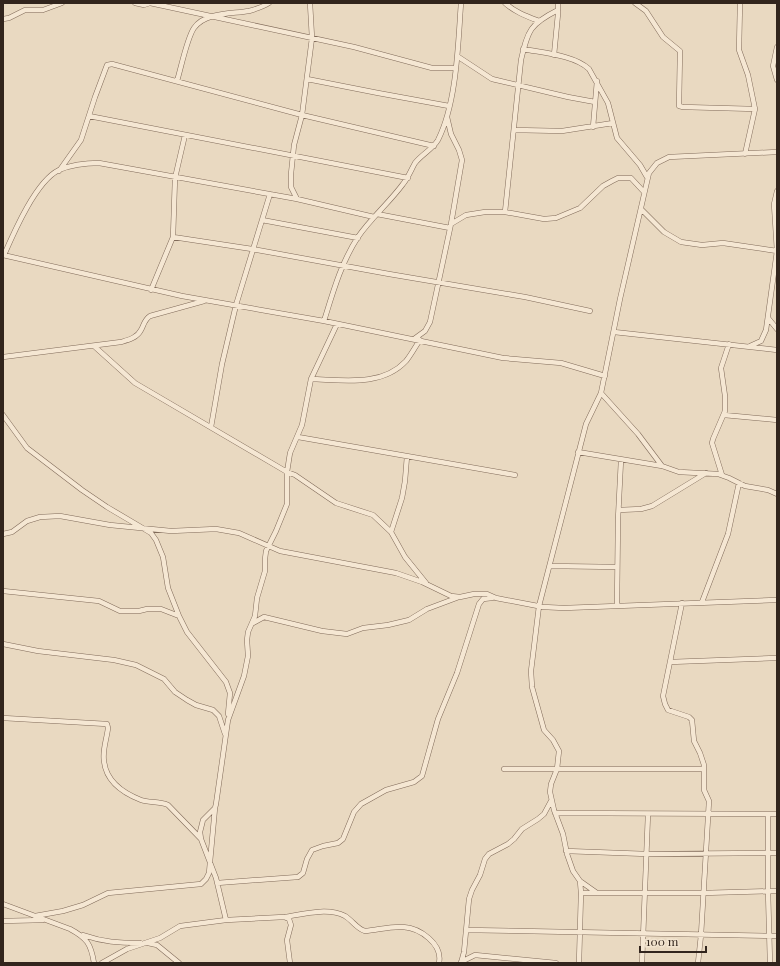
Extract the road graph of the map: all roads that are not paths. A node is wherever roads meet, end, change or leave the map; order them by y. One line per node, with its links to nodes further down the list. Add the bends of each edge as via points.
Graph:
1 (62, 3): 12 (street, via 43,10 25,10)
2 (135, 3): 11 (street, via 150,3)
3 (269, 3): 11 (street, via 250,11)
4 (310, 3): 14 (street)
5 (461, 3): 18 (street)
6 (505, 3): 13 (street)
7 (558, 3): 10 (street)
8 (635, 3): 27 (street, via 646,10 663,37 680,51 679,106)
9 (740, 3): 27 (street, via 739,50 748,75)
10 (558, 10): 13 (street); 17 (street)
11 (211, 16): 14 (street); 22 (street, via 193,29)
12 (3, 19)
13 (539, 21): 16 (street, via 532,27)
14 (312, 38): 19 (street, via 432,68); 20 (street)
15 (777, 47): 21 (street, via 773,66)
16 (523, 49): 17 (street); 24 (street)
17 (554, 55): 23 (street, via 574,59 584,65)
18 (457, 56): 19 (street); 24 (street, via 487,77)
19 (456, 68): 26 (street)
20 (307, 79): 26 (street); 28 (street)
21 (777, 80)
22 (177, 81): 28 (street); 29 (street, via 108,65)
23 (597, 81): 25 (street); 31 (street, via 608,103)
24 (518, 86): 25 (street); 33 (street)
25 (595, 102): 32 (street)
26 (449, 106): 30 (street)
27 (755, 109): 37 (street)
28 (302, 115): 35 (street); 38 (street)
29 (89, 116): 34 (street); 39 (street, via 82,140)
30 (447, 116): 35 (street); 51 (street, via 451,134 460,150 462,160)
31 (613, 123): 32 (street); 40 (street, via 617,138)
32 (593, 127): 33 (street, via 562,131)
33 (514, 130): 48 (street)
34 (185, 135): 38 (street); 41 (street)
35 (434, 146): 42 (street, via 417,161)
36 (777, 152): 37 (street)
37 (744, 154): 40 (street, via 669,157 657,163)
38 (293, 155): 42 (street); 46 (street, via 291,187)
39 (59, 171): 41 (street, via 99,163); 56 (street, via 45,181 35,195)
40 (647, 177): 44 (street)
41 (175, 178): 45 (street); 52 (street)
42 (408, 178): 49 (street)
43 (777, 191): 55 (street, via 774,204)
44 (644, 192): 47 (street); 48 (street, via 631,178 618,178 603,186 580,208 556,218)
45 (270, 194): 46 (street); 50 (street)
46 (297, 199): 49 (street)
47 (641, 209): 55 (street, via 664,232 681,242 702,245 723,243); 67 (street)
48 (505, 212): 51 (street, via 466,215)
49 (375, 215): 51 (street); 53 (street)
50 (262, 220): 53 (street); 54 (street)
51 (451, 226): 58 (street)
52 (173, 237): 54 (street); 59 (street)
53 (358, 238): 57 (street)
54 (252, 249): 57 (street); 61 (street)
55 (777, 251): 63 (street)
56 (3, 255): 59 (street)
57 (342, 266): 58 (street); 64 (street)
58 (438, 282): 62 (street); 68 (street, via 430,322 425,331)
59 (151, 290): 60 (street)
60 (206, 300): 61 (street); 71 (street, via 150,316 145,320 139,333 130,339)
61 (236, 305): 64 (street); 81 (street)
62 (590, 311)
63 (768, 318): 66 (street); 72 (street, via 763,338)
64 (324, 321): 65 (street)
65 (337, 324): 68 (street); 76 (street)
66 (777, 330)
67 (614, 332): 70 (street); 75 (street)
68 (414, 339): 69 (street)
69 (420, 340): 75 (street, via 503,358 561,363); 76 (street, via 406,361 386,375 364,380)
70 (729, 344): 72 (street); 79 (street, via 721,368 726,407)
71 (94, 346): 74 (street); 81 (street, via 135,383)
72 (750, 346): 73 (street)
73 (777, 350)
74 (3, 357)
75 (605, 376): 77 (street)
76 (311, 379): 82 (street)
77 (601, 393): 83 (street, via 586,424); 86 (street, via 638,434)
78 (3, 415): 94 (street, via 27,448 88,495)
79 (724, 415): 80 (street); 90 (street, via 712,443)
80 (777, 420)
81 (211, 426): 87 (street)
82 (298, 437): 84 (street); 87 (street, via 290,453)
83 (578, 452): 85 (street); 98 (street)
84 (407, 456): 89 (street); 95 (street, via 402,498)
85 (621, 460): 86 (street); 93 (street)
86 (662, 466): 88 (street, via 678,472)
87 (287, 472): 95 (street, via 296,475 336,503 373,515); 97 (street, via 287,504)
88 (706, 473): 90 (street); 93 (street, via 652,506)
89 (516, 475)
90 (722, 475): 91 (street)
91 (739, 483): 92 (street); 105 (street, via 728,534)
92 (777, 494)
93 (619, 510): 99 (street)
94 (141, 527): 96 (street, via 110,525 60,516 40,516 27,521 12,532); 97 (street, via 171,531 216,529 239,533); 109 (street, via 151,534 161,549 168,588)
95 (391, 532): 100 (street, via 405,557)
96 (3, 534)
97 (268, 546): 100 (street, via 280,551 396,573); 110 (street, via 265,571)
98 (550, 566): 99 (street); 107 (street)
99 (617, 567): 108 (street)
100 (428, 585): 102 (street, via 451,596)
101 (3, 590): 109 (street, via 99,601 120,611 161,609)
102 (460, 596): 103 (street, via 487,594); 110 (street, via 409,620 363,628 347,634 322,632 264,617)
103 (496, 598): 107 (street); 134 (street, via 484,599 479,604 457,672 438,719 422,776 414,782 386,790 361,804 354,812 343,839 338,843 312,850 303,873 298,877)
104 (777, 600): 105 (street)
105 (702, 602): 106 (street)
106 (682, 604): 108 (street); 113 (street)
107 (540, 606): 108 (street); 118 (street, via 531,671 532,687 544,730 559,751)
108 (617, 606)
109 (179, 616): 115 (street, via 187,632 226,682 230,693)
110 (252, 623): 115 (street, via 248,632 248,656 244,676)
111 (3, 644): 116 (street, via 136,665 164,679 174,692 187,700 213,710 219,716)
112 (777, 658): 113 (street)
113 (670, 662): 119 (street, via 663,696 665,704 671,712 692,720 694,741)
114 (3, 718): 127 (street, via 107,724 103,761 110,779 118,788 142,800 163,802 168,805)
115 (228, 720): 116 (street)
116 (225, 735): 121 (street)
117 (504, 769): 118 (street)
118 (557, 769): 119 (street); 120 (street, via 551,784)
119 (704, 769): 124 (street)
120 (551, 801): 122 (street); 148 (street, via 538,820 522,829 508,844 489,854 485,859 469,899)
121 (215, 808): 127 (street, via 203,820); 133 (street)
122 (555, 814): 123 (street); 128 (street)
123 (648, 814): 124 (street); 132 (street)
124 (708, 814): 125 (street); 129 (street)
125 (768, 814): 126 (street); 130 (street)
126 (777, 814)
127 (201, 839): 133 (street)
128 (566, 851): 132 (street); 135 (street)
129 (706, 853): 130 (street); 132 (street); 141 (street)
130 (769, 853): 131 (street); 136 (street)
131 (777, 853)
132 (647, 854): 140 (street)
133 (210, 863): 134 (street); 143 (street, via 209,873 201,884 108,893 83,905)
134 (217, 882): 146 (street)
135 (580, 882): 138 (street); 139 (street)
136 (768, 891): 137 (street); 141 (street); 153 (street)
137 (777, 891)
138 (581, 893): 139 (street); 149 (street)
139 (597, 893): 140 (street)
140 (645, 893): 141 (street); 151 (street)
141 (703, 893): 152 (street)
142 (3, 904): 143 (street)
143 (35, 916): 145 (street)
144 (285, 917): 146 (street); 160 (street, via 291,925 287,940); 161 (street, via 328,912 344,916 365,931 405,927 430,938 439,953)
145 (46, 920): 147 (street); 150 (street, via 70,928)
146 (226, 920): 155 (street, via 180,926 160,938)
147 (3, 921)
148 (466, 930): 149 (street); 156 (street)
149 (580, 933): 151 (street); 163 (street)
150 (79, 934): 155 (street, via 112,942); 157 (street, via 89,944)
151 (643, 934): 152 (street); 164 (street)
152 (701, 935): 153 (street); 165 (street)
153 (769, 936): 154 (street); 166 (street)
154 (777, 936)
155 (147, 942): 158 (street, via 127,949); 159 (street, via 157,945)
156 (461, 962): 162 (street, via 475,955)
157 (94, 963)
158 (102, 963)
159 (179, 963)
160 (290, 963)
161 (439, 963)
162 (556, 963)
163 (579, 963)
164 (642, 963)
165 (698, 963)
166 (770, 963)

